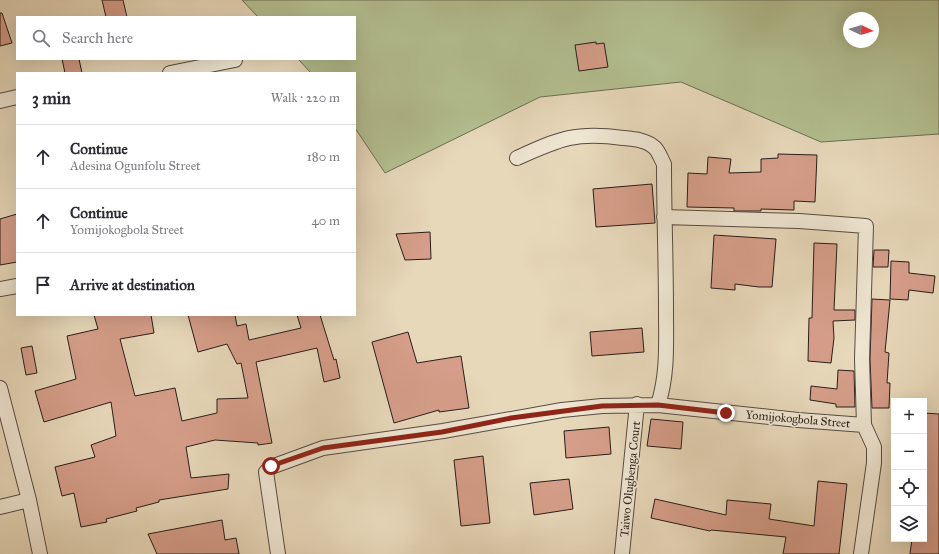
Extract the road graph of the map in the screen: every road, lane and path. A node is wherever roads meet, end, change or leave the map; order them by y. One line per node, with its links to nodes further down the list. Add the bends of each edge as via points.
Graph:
1 (234, 60): 2 (street)
2 (175, 72)
3 (16, 97): 4 (street)
4 (0, 101)
5 (517, 158): 6 (street, via 551,142 573,136 599,134 643,140 655,148 664,164)
6 (664, 217): 11 (street, via 666,369); 12 (street, via 799,221 866,226 862,359)
7 (16, 286): 8 (street)
8 (0, 290)
9 (0, 388): 13 (street)
10 (637, 404): 11 (street, Yomijokogbola Street); 16 (street, Yomijokogbola Street, via 562,410 442,432 323,448 271,466 266,472); 17 (street, Taiwo Olugbenga Court)
11 (658, 405): 12 (street, Yomijokogbola Street, via 798,420)
12 (864, 424): 18 (street, via 874,447 874,464)
13 (29, 500): 14 (street); 15 (street)
14 (0, 507)
15 (40, 554)
16 (278, 554)
17 (622, 554)
18 (861, 554)

